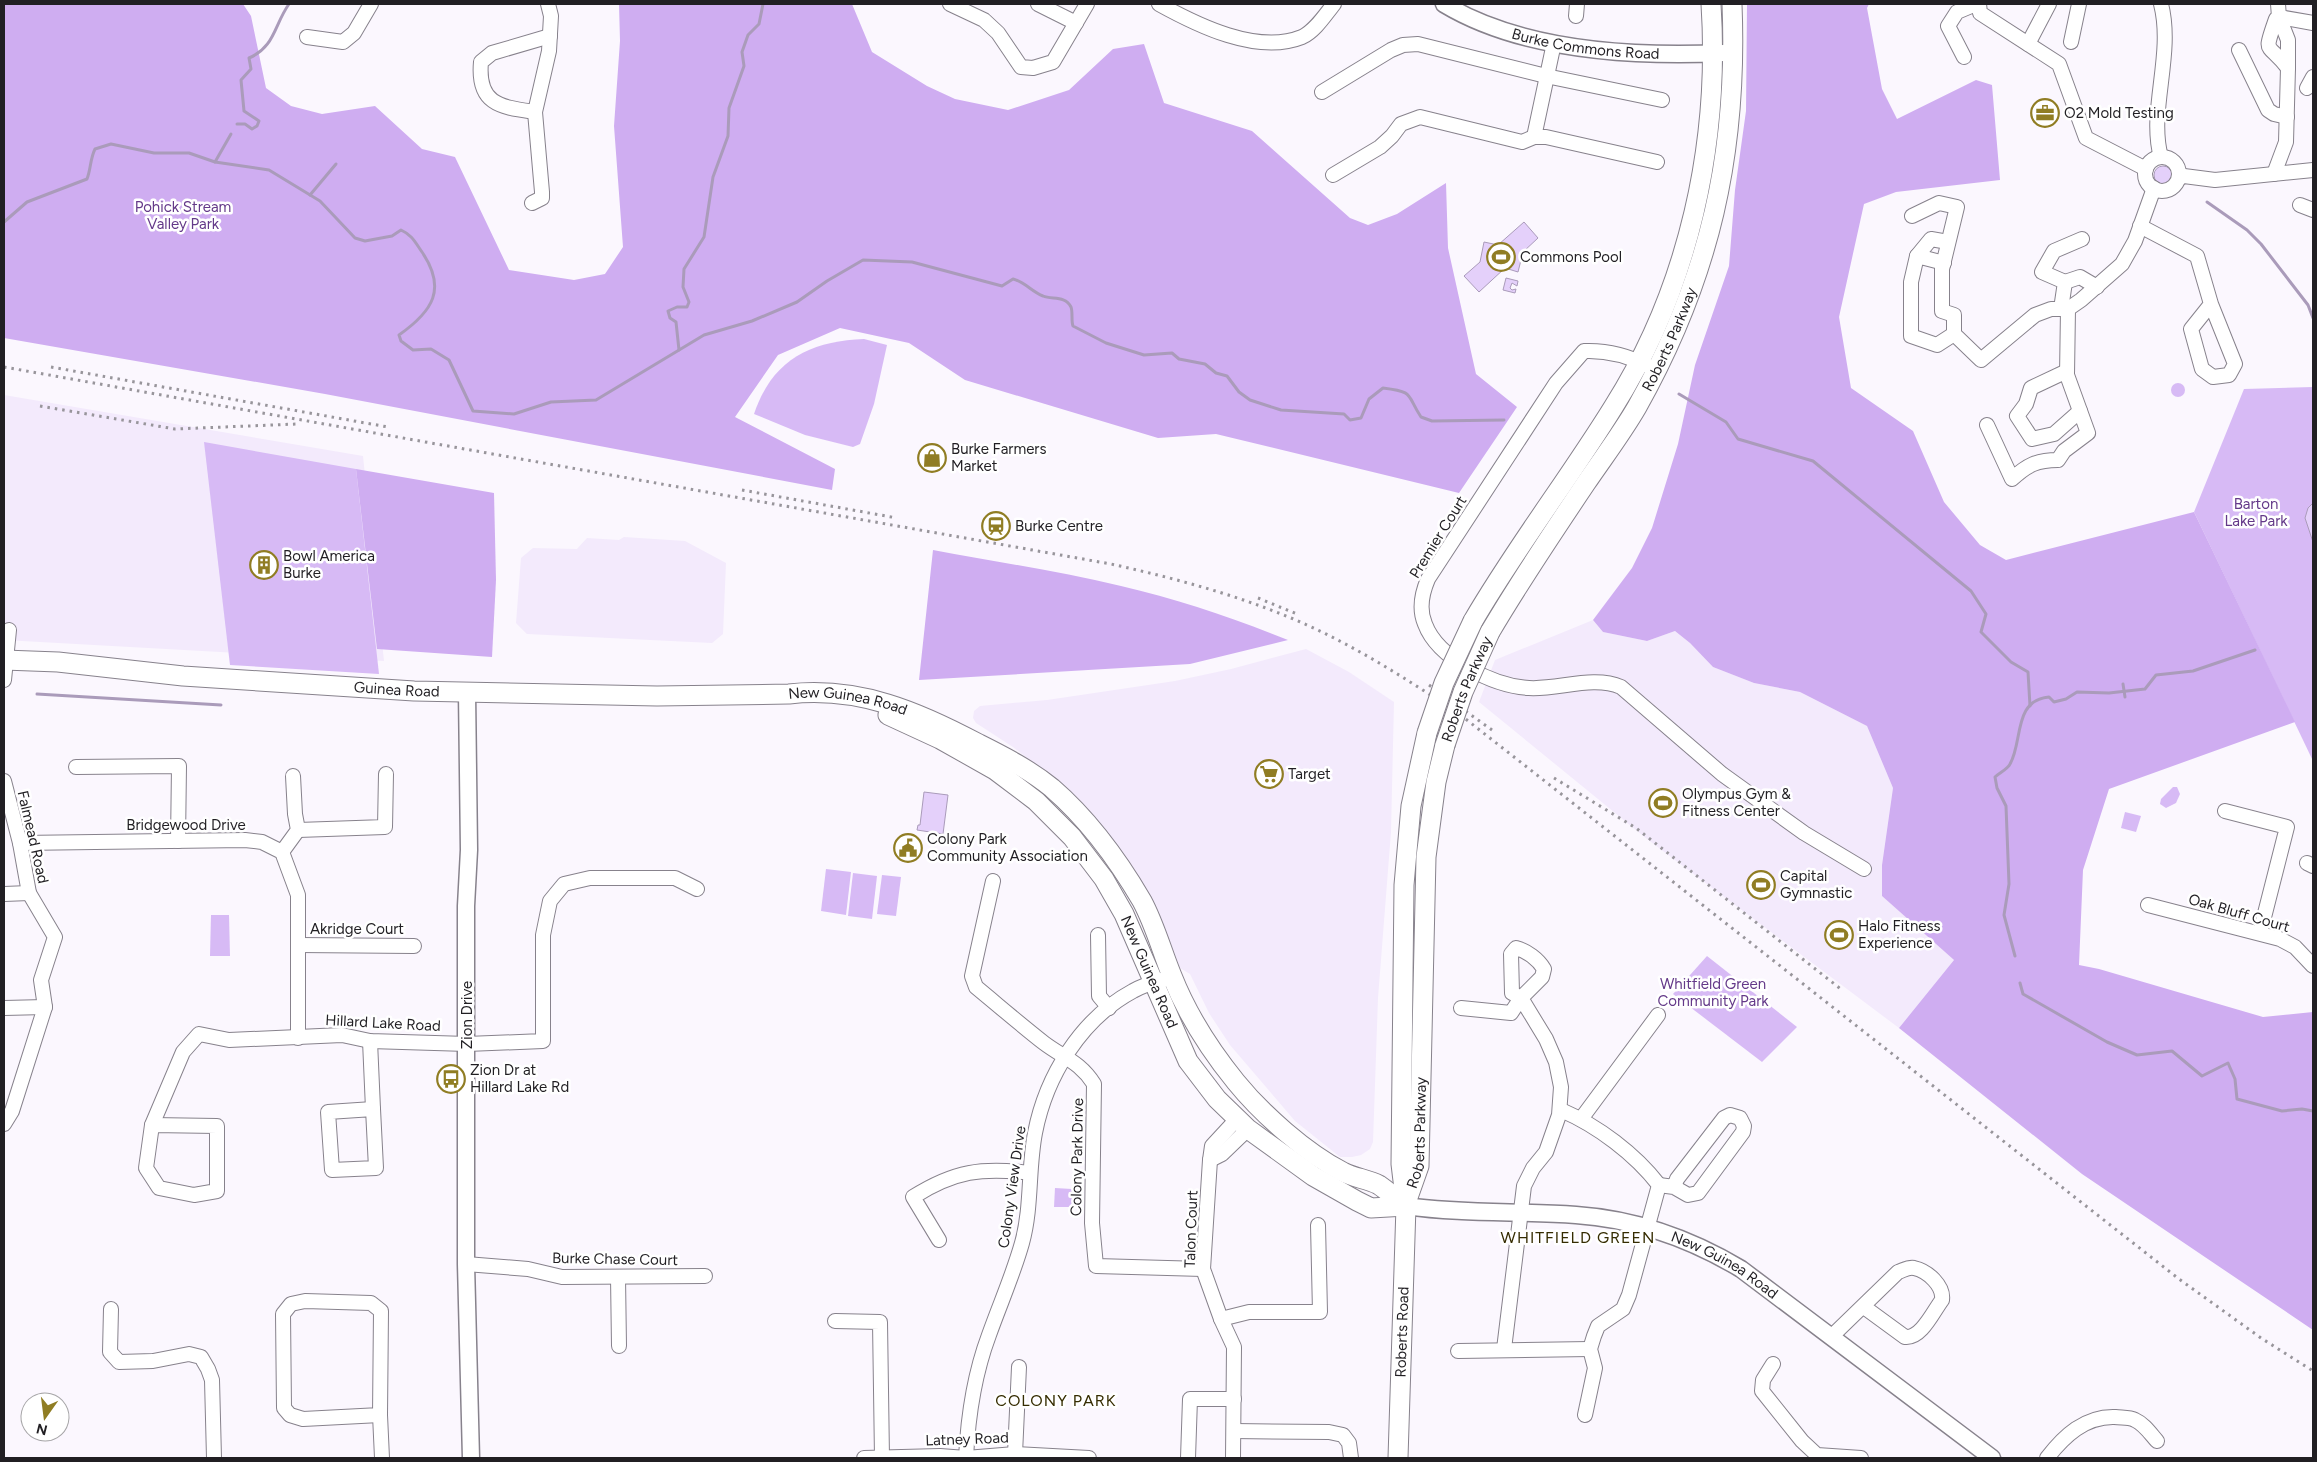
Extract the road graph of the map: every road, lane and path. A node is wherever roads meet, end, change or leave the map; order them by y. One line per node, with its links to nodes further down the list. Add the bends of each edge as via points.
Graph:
1 (371, 4): 19 (street, via 354,33 343,42)
2 (548, 4): 18 (street)
3 (950, 4): 16 (street, via 984,20 998,32 1022,67 1033,68 1053,62)
4 (1038, 4): 16 (street)
5 (1087, 4): 16 (street)
6 (1159, 4): 7 (street, via 1214,31 1238,38 1274,41 1302,36 1318,24)
7 (1334, 4)
8 (1444, 4): 21 (street, Burke Commons Road, via 1484,22)
9 (1711, 4): 25 (main road, Roberts Parkway)
10 (1732, 4): 24 (main road, Roberts Parkway)
11 (1978, 4): 22 (street, via 1980,13); 26 (street, via 1957,12 1948,26)
12 (2049, 4): 22 (street)
13 (2079, 4): 20 (street)
14 (2161, 4): 34 (street, via 2165,28 2159,109)
15 (2279, 11): 17 (street); 27 (street, via 2288,40); 27 (street, via 2268,43 2269,50)
16 (1076, 23)
17 (2313, 23)
18 (550, 36): 31 (street); 31 (street, via 492,53 481,62 480,74 490,101 502,107)
19 (307, 37)
20 (2071, 42)
21 (1554, 44): 25 (street, Burke Commons Road, via 1644,53); 28 (street)
22 (2028, 44): 36 (street, via 2059,64 2086,138)
23 (2239, 50): 32 (street, via 2268,110)
24 (1734, 52): 25 (street, Burke Commons Road); 55 (main road, Roberts Parkway, via 1729,133 1720,191 1686,305)
25 (1713, 53): 54 (main road, Roberts Parkway, via 1712,96 1700,188 1674,282)
26 (1964, 57)
27 (2288, 68): 32 (street)
28 (1546, 76): 29 (street, via 1418,44 1403,45); 30 (street); 33 (street)
29 (1322, 92)
30 (1662, 100)
31 (535, 112): 42 (street, via 542,198)
32 (2287, 117): 38 (street, via 2286,142)
33 (1534, 138): 35 (street, via 1546,137); 39 (street, via 1522,142 1420,117 1401,124 1380,147)
34 (2161, 157): 36 (street, via 2152,160); 40 (street, via 2176,163)
35 (1657, 162)
36 (2146, 169): 41 (street, via 2146,179)
37 (2313, 170): 38 (street)
38 (2274, 174): 40 (street, via 2215,180)
39 (1333, 175)
40 (2179, 178): 41 (street, via 2170,189)
41 (2154, 188): 44 (street)
42 (532, 203)
43 (1912, 216): 46 (street, via 1939,203 1957,207)
44 (2140, 226): 50 (street, via 2122,264); 51 (street, via 2197,256)
45 (2082, 239): 49 (street, via 2054,250 2042,272)
46 (1948, 242): 47 (street, via 1931,239); 48 (street)
47 (1917, 256): 48 (street); 53 (street, via 1910,282 1911,336 1937,345)
48 (1944, 263): 53 (street, via 1942,311 1954,315)
49 (2065, 282): 50 (street, via 2080,277); 52 (street)
50 (2097, 287): 52 (street)
51 (2211, 304): 51 (street, via 2191,329 2202,369 2213,377 2229,375 2235,364)
52 (2065, 309): 53 (street, via 2051,309 2035,315 1981,360); 56 (street)
53 (1954, 334)
54 (1638, 361): 55 (street, Premier Court); 73 (street, Premier Court, via 1601,350 1584,351 1556,383 1428,579 1422,600 1424,622 1446,652 1477,672 1504,684 1540,688 1605,683 1621,687 1722,774 1804,833); 103 (main road, Roberts Parkway, bridge, via 1615,405 1472,621 1444,683 1427,733 1411,806 1404,885 1401,1164)
55 (1656, 370): 103 (main road, Roberts Parkway, bridge, via 1628,422 1490,632 1463,692 1445,745 1433,799 1426,857 1419,1166)
56 (2067, 371): 57 (street); 57 (street, via 2031,388 2026,404 2017,416 2032,439 2054,434)
57 (2080, 411): 58 (street, via 2088,433 2064,451 2058,460 2026,465 2012,479)
58 (1987, 425)
59 (9, 630): 60 (street)
60 (4, 660): 61 (street); 62 (main road, Guinea Road, via 119,667 183,676)
61 (4, 680)
62 (467, 692): 63 (main road, Guinea Road, via 647,696); 92 (street, Zion Drive)
63 (789, 694): 84 (main road, New Guinea Road, via 808,701 901,707 947,726 1014,762 1052,788 1089,825 1143,904)
64 (76, 768): 70 (street, via 179,766)
65 (386, 774): 69 (street, via 385,827)
66 (293, 776): 69 (street)
67 (4, 781): 71 (street, Falmead Road)
68 (2225, 811): 79 (street, via 2286,827)
69 (298, 830): 72 (street)
70 (178, 841): 71 (street, Bridgewood Drive); 72 (street, Bridgewood Drive, via 245,840 262,842)
71 (20, 843): 76 (street, Falmead Road)
72 (282, 852): 81 (street, via 298,895)
73 (1864, 869)
74 (993, 881): 93 (street, Colony Park Drive, via 972,976 976,987)
75 (698, 889): 92 (street, Hillard Lake Road, via 675,878 590,878 564,884 550,901 543,935 543,1042)
76 (28, 893): 77 (street); 86 (street, Falmead Road, via 55,936 40,980)
77 (4, 894)
78 (2148, 905): 79 (street, Oak Bluff Court)
79 (2260, 933): 83 (street, Oak Bluff Court, via 2295,947)
80 (1098, 935): 87 (street, via 1099,996)
81 (299, 945): 82 (street, Akridge Court); 90 (street)
82 (414, 946)
83 (2313, 966)
84 (1164, 979): 87 (street, Colony View Drive, via 1133,991); 98 (main road, New Guinea Road, via 1164,1011 1188,1061 1217,1099); 103 (main road, New Guinea Road, via 1184,1003 1211,1049 1261,1110 1343,1173 1378,1185)
85 (4, 1008): 86 (street)
86 (45, 1008): 97 (street, Falmead Road, via 12,1111)
87 (1109, 1008): 93 (street, Colony View Drive)
88 (1461, 1008): 95 (street, via 1511,1013 1521,998 1556,1062)
89 (1658, 1015): 96 (street)
90 (298, 1038): 91 (street, Hillard Lake Road, via 342,1035); 99 (street, Hillard Lake Road, via 229,1040 199,1034 183,1052)
91 (370, 1041): 92 (street, Hillard Lake Road); 94 (street)
92 (467, 1044): 108 (street, Zion Drive)
93 (1064, 1057): 100 (street, Colony View Drive, via 1040,1112); 109 (street, Colony Park Drive, via 1085,1070 1094,1084 1092,1223 1096,1266)
94 (373, 1109): 94 (street, via 376,1168 332,1170 328,1112)
95 (1561, 1110): 96 (street); 104 (street, via 1546,1152 1524,1186)
96 (1581, 1119): 101 (street, via 1647,1170)
97 (4, 1124)
98 (1242, 1124): 103 (main road, New Guinea Road, via 1313,1176 1357,1201 1371,1208); 109 (street, Talon Court, via 1212,1146)
99 (152, 1125): 99 (street, via 146,1168 159,1188 194,1195 217,1191 217,1126)
100 (1030, 1174): 107 (street, via 1000,1169 976,1171 934,1183 913,1196); 137 (street, Colony View Drive, via 1023,1240 978,1369 970,1409)
101 (1659, 1185): 102 (street); 106 (street)
102 (1674, 1187): 102 (street, via 1688,1195 1698,1193 1743,1132 1740,1118 1730,1115 1724,1118)
103 (1406, 1206): 104 (street, New Guinea Road); 142 (main road, Roberts Road)
104 (1521, 1214): 106 (street, New Guinea Road, via 1613,1220); 118 (street)
105 (1318, 1225): 114 (street, via 1320,1312 1249,1312)
106 (1646, 1228): 116 (street, New Guinea Road, via 1695,1244 1741,1269); 119 (street, via 1623,1310 1598,1326)
107 (939, 1240)
108 (466, 1264): 111 (street, Burke Chase Court, via 528,1269 562,1277); 134 (street, Zion Drive)
109 (1203, 1269): 114 (street, Talon Court)
110 (705, 1276): 111 (street, Burke Chase Court)
111 (618, 1277): 117 (street)
112 (1864, 1307): 112 (street, via 1911,1338 1918,1334 1942,1300 1943,1293 1940,1285 1917,1269 1907,1268 1898,1272); 116 (street)
113 (111, 1309): 132 (street, via 110,1352 119,1362 153,1361 189,1354 201,1357 212,1380)
114 (1221, 1319): 123 (street, via 1234,1347)
115 (835, 1321): 136 (street, via 880,1322)
116 (1832, 1336): 127 (street, New Guinea Road)
117 (619, 1346)
118 (1504, 1349): 119 (street); 120 (street)
119 (1590, 1349): 125 (street, via 1595,1368)
120 (1458, 1351)
121 (1773, 1364): 130 (street, via 1763,1380 1762,1391)
122 (1019, 1367): 129 (street)
123 (1234, 1399): 126 (street); 139 (street, via 1190,1399)
124 (380, 1415): 124 (street, via 381,1311 370,1302 305,1301 291,1304 283,1314 284,1408 290,1415 303,1419); 133 (street)
125 (1585, 1415)
126 (1234, 1431): 140 (street); 141 (street, via 1343,1435 1349,1443)
127 (1967, 1439): 144 (street, New Guinea Road); 145 (street, New Guinea Road)
128 (2157, 1442): 146 (street, via 2134,1419 2111,1417 2078,1427)
129 (1015, 1454): 131 (street, Latney Road); 137 (street, Latney Road)
130 (1817, 1456): 143 (street)
131 (1071, 1457): 138 (street, Latney Road)
132 (214, 1458)
133 (382, 1458)
134 (471, 1458)
135 (864, 1458): 136 (street, Latney Road)
136 (882, 1458): 137 (street, Latney Road)
137 (966, 1458)
138 (1088, 1458)
139 (1188, 1458)
140 (1233, 1458)
141 (1351, 1458)
142 (1398, 1458)
143 (1861, 1458)
144 (1978, 1458)
145 (1992, 1458)
146 (2047, 1458)

